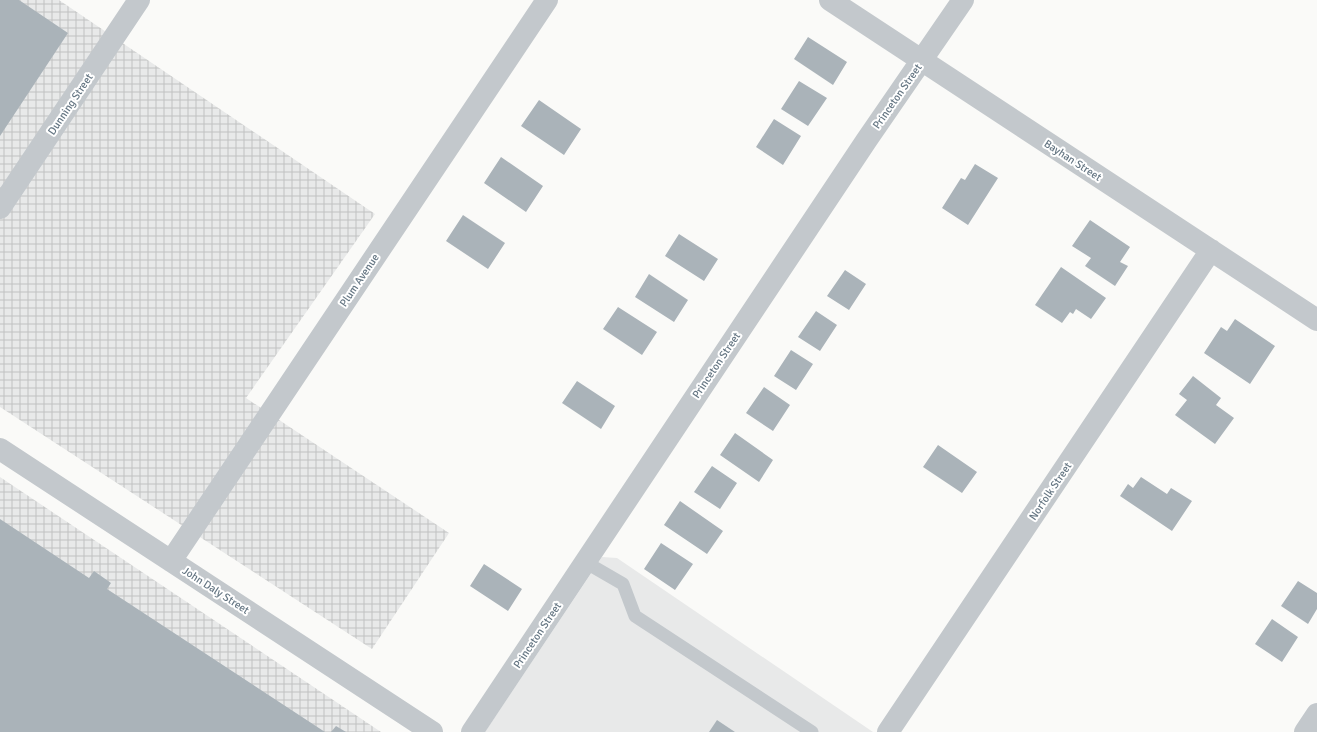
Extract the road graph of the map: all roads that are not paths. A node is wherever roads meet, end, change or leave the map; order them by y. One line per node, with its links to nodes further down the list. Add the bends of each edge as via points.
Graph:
1 (139, 0): 6 (street, Dunning Street)
2 (547, 0): 10 (street, Plum Avenue)
3 (830, 0): 5 (street, Bayhan Street)
4 (963, 0): 5 (street, Princeton Street)
5 (922, 61): 7 (street, Bayhan Street); 11 (street, Princeton Street)
6 (0, 208)
7 (1211, 250): 8 (street, Bayhan Street); 16 (street, Norfolk Street)
8 (1317, 320)
9 (0, 449): 10 (street, John Daly Street)
10 (171, 561): 13 (street, John Daly Street)
11 (585, 562): 14 (street, Princeton Street); 15 (lane, via 623,584 635,616)
12 (1317, 714): 17 (street)
13 (432, 732)
14 (472, 732)
15 (812, 732)
16 (888, 732)
17 (1305, 732)

